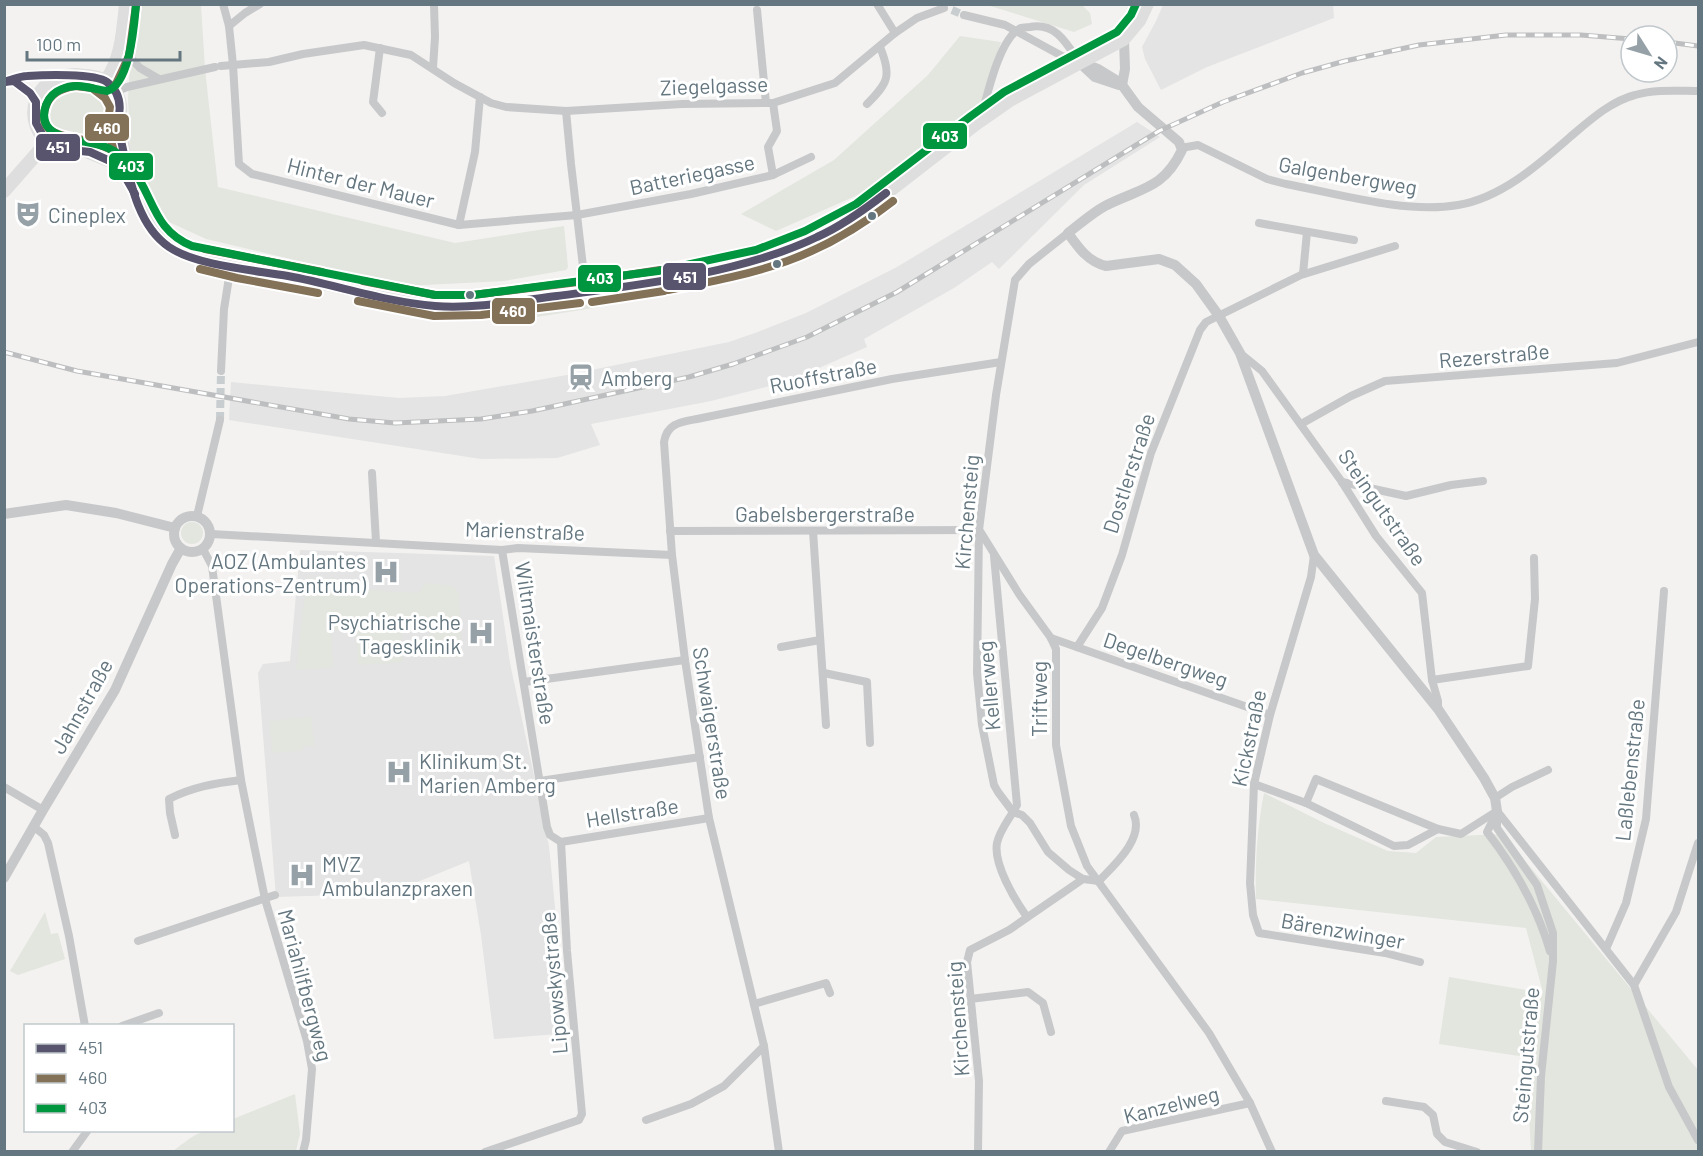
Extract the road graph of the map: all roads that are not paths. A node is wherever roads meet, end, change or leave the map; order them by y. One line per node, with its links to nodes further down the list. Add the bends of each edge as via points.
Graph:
1 (126, 4): 15 (main road)
2 (223, 4): 10 (street, Hinter der Mauer)
3 (261, 4): 10 (street)
4 (434, 4): 19 (street)
5 (877, 4): 12 (street)
6 (1148, 4): 13 (main road, via 1140,21)
7 (947, 8): 12 (street, Ziegelgasse, via 917,18)
8 (758, 10): 28 (street)
9 (965, 16): 11 (street, via 994,21)
10 (230, 26): 18 (street, Hinter der Mauer)
11 (1017, 31): 17 (street); 17 (street, via 1037,25 1049,28 1065,40); 32 (street, via 1004,49)
12 (895, 33): 14 (street, Ziegelgasse)
13 (1124, 39): 17 (main road); 23 (street)
14 (879, 47): 28 (street, Ziegelgasse, via 835,83); 29 (street, via 888,77)
15 (121, 48): 21 (street, via 140,68); 24 (main road)
16 (380, 48): 18 (street, Ziegelgasse, via 354,46 269,62); 19 (street, Ziegelgasse, via 411,55); 31 (street, via 373,102)
17 (1079, 62): 23 (street, via 1095,77); 32 (main road)
18 (233, 64): 21 (street, Ziegelgasse); 43 (street, Hinter der Mauer, via 239,164 252,174)
19 (433, 68): 26 (street, Ziegelgasse)
20 (60, 77): 22 (main road, via 25,76); 24 (main road, via 94,77); 27 (main road, via 49,83)
21 (159, 79): 24 (street, Ziegelgasse)
22 (9, 82): 27 (main road, via 30,93)
23 (1122, 85): 35 (street, via 1138,107)
24 (110, 87): 33 (main road, via 121,104)
25 (1698, 91): 35 (street, Galgenbergweg, via 1662,90 1633,95 1614,104 1503,190 1459,205 1408,207 1286,184 1267,179 1198,145)
26 (480, 97): 30 (street, Ziegelgasse, via 506,107); 43 (street, via 475,152)
27 (36, 102): 34 (main road, via 35,124)
28 (770, 103): 30 (street, Ziegelgasse); 38 (street, via 777,131 768,147)
29 (867, 104)
30 (566, 111): 41 (street)
31 (382, 113)
32 (980, 122): 50 (main road, via 862,213 809,241 759,260)
33 (117, 124): 36 (main road, via 102,142); 39 (main road)
34 (47, 142): 36 (main road, via 58,148); 40 (main road)
35 (1181, 148): 45 (street, via 1176,163 1164,177 1149,188 1105,206)
36 (81, 150): 39 (main road, via 113,163)
37 (811, 157): 38 (street, Batteriegasse)
38 (774, 174): 41 (street, Batteriegasse, via 691,195)
39 (131, 183): 48 (main road, via 148,221 170,248)
40 (4, 191)
41 (577, 215): 43 (street, Hinter der Mauer); 50 (street)
42 (1259, 223): 44 (street)
43 (459, 225)
44 (1307, 232): 46 (street); 49 (street)
45 (1068, 233): 51 (street, Steingutstraße, via 1099,265 1159,259 1175,265 1196,284); 54 (street, Kirchensteig, via 1015,280)
46 (1354, 240)
47 (1395, 246): 49 (street, Dostlerstraße)
48 (231, 266): 50 (main road, via 434,306); 55 (street)
49 (1303, 274): 51 (street, Dostlerstraße)
50 (586, 292)
51 (1219, 316): 53 (street, Steingutstraße); 81 (street, Dostlerstraße, via 1200,330 1151,453 1122,555 1102,608)
52 (1698, 342): 57 (street, Rezerstraße, via 1617,363 1385,381)
53 (1240, 353): 57 (street, Steingutstraße, via 1262,371); 75 (street, Steingutstraße)
54 (1000, 362): 58 (street, Ruoffstraße, via 892,379 674,424); 65 (street, Kirchensteig)
55 (221, 371)
56 (220, 420): 63 (street)
57 (1301, 424): 61 (street, Steingutstraße)
58 (664, 442): 66 (street, Schwaigerstraße)
59 (372, 473): 69 (street)
60 (1483, 481): 61 (street, via 1406,496)
61 (1342, 482): 84 (street, Steingutstraße, via 1376,536 1422,594)
62 (4, 514): 64 (street, via 66,505)
63 (197, 516): 64 (street, via 186,517); 68 (street, via 207,523)
64 (175, 528): 70 (street, via 175,539)
65 (979, 530): 67 (street, Gabelsbergerstraße); 74 (street, Triftweg); 100 (street, Kirchensteig, via 977,673 982,725 994,784)
66 (670, 531): 67 (street, Gabelsbergerstraße); 73 (street, Schwaigerstraße)
67 (813, 531): 79 (street)
68 (211, 534): 69 (street, Marienstraße); 71 (street)
69 (376, 542): 72 (street, Marienstraße)
70 (181, 548): 71 (street, via 192,552); 98 (street, Jahnstraße, via 115,690)
71 (203, 549): 92 (street, Mariahilfbergweg, via 212,566)
72 (502, 550): 73 (street, Marienstraße); 85 (street, Wiltmaisterstraße)
73 (672, 555): 82 (street, Schwaigerstraße)
74 (994, 555): 78 (street, Triftweg); 100 (street, Kellerweg, via 1017,805)
75 (1314, 555): 86 (street, Steingutstraße); 87 (street, Kickstraße)
76 (1534, 558): 84 (street, via 1535,599 1528,666)
77 (1664, 591): 116 (street, Laßlebenstraße, via 1646,819 1626,903)
78 (1051, 638): 81 (street, Degelbergweg); 110 (street, Triftweg, via 1056,650 1056,745 1071,826)
79 (820, 640): 80 (street); 83 (street)
80 (781, 647)
81 (1077, 647): 87 (street, Degelbergweg)
82 (685, 660): 85 (street); 90 (street, Schwaigerstraße)
83 (824, 673): 88 (street); 89 (street, via 867,682)
84 (1432, 680): 86 (street, Steingutstraße)
85 (524, 682): 93 (street, Wiltmaisterstraße)
86 (1438, 709): 96 (street, Steingutstraße)
87 (1270, 715): 94 (street, Kickstraße)
88 (826, 725)
89 (870, 743)
90 (700, 757): 93 (street); 102 (street, Schwaigerstraße)
91 (1548, 770): 96 (street)
92 (241, 780): 105 (street, via 184,791 170,799); 112 (street, Mariahilfbergweg)
93 (540, 781): 106 (street, Wiltmaisterstraße, via 547,827 550,835)
94 (1254, 784): 97 (street); 114 (street, Kickstraße, via 1250,883)
95 (4, 787): 98 (street)
96 (1495, 798): 99 (street, Steingutstraße)
97 (1306, 803): 104 (street, via 1394,846 1408,844); 104 (street, via 1316,779)
98 (43, 810): 103 (street, Jahnstraße)
99 (1497, 811): 104 (street, via 1461,834); 116 (street, Steingutstraße); 141 (street, Steingutstraße, via 1497,828 1537,885 1553,933)
100 (1013, 812): 109 (street, Kirchensteig, via 1030,823 1048,852); 113 (street, via 1001,832 997,854 1009,889)
101 (1134, 814): 110 (street, via 1136,831 1121,857)
102 (709, 818): 106 (street, Hellstraße); 121 (street, Schwaigerstraße)
103 (33, 826): 108 (street, Jahnstraße); 123 (street, via 48,843)
104 (1438, 829)
105 (175, 835)
106 (561, 842): 132 (street, Lipowskystraße, via 582,1114 579,1120)
107 (1698, 843): 118 (street, via 1676,912)
108 (4, 878)
109 (1083, 879): 110 (street, Kirchensteig); 113 (street, Kirchensteig)
110 (1099, 881): 128 (street, Triftweg, via 1209,1033)
111 (275, 896): 112 (street, Mariahilfbergweg)
112 (265, 899): 115 (street, Mariahilfbergweg); 134 (street, Mariahilfbergweg, via 312,1069)
113 (1027, 918): 120 (street, Kirchensteig, via 970,950)
114 (1259, 933): 117 (street, Bärenzwinger)
115 (138, 941)
116 (1606, 949): 118 (street, Steingutstraße)
117 (1420, 962)
118 (1634, 985): 131 (street, Steingutstraße, via 1669,1086)
119 (830, 993): 121 (street, via 826,983)
120 (970, 999): 125 (street, via 1028,992 1043,1004); 137 (street, Kirchensteig, via 979,1081)
121 (754, 1004): 126 (street, Schwaigerstraße)
122 (159, 1014): 124 (street)
123 (85, 1024)
124 (128, 1024)
125 (1051, 1032)
126 (764, 1046): 129 (street, via 724,1086 691,1104); 136 (street, Schwaigerstraße)
127 (1386, 1101): 140 (street, via 1424,1107 1433,1115 1437,1134 1445,1142)
128 (1250, 1103): 138 (street, Kanzelweg, via 1122,1131); 139 (street, Triftweg)
129 (646, 1120)
130 (87, 1132): 133 (street)
131 (1698, 1140)
132 (495, 1149): 135 (street)
133 (72, 1152)
134 (303, 1152)
135 (485, 1152)
136 (779, 1152)
137 (978, 1152)
138 (1109, 1152)
139 (1272, 1152)
140 (1477, 1152)
141 (1538, 1152)

